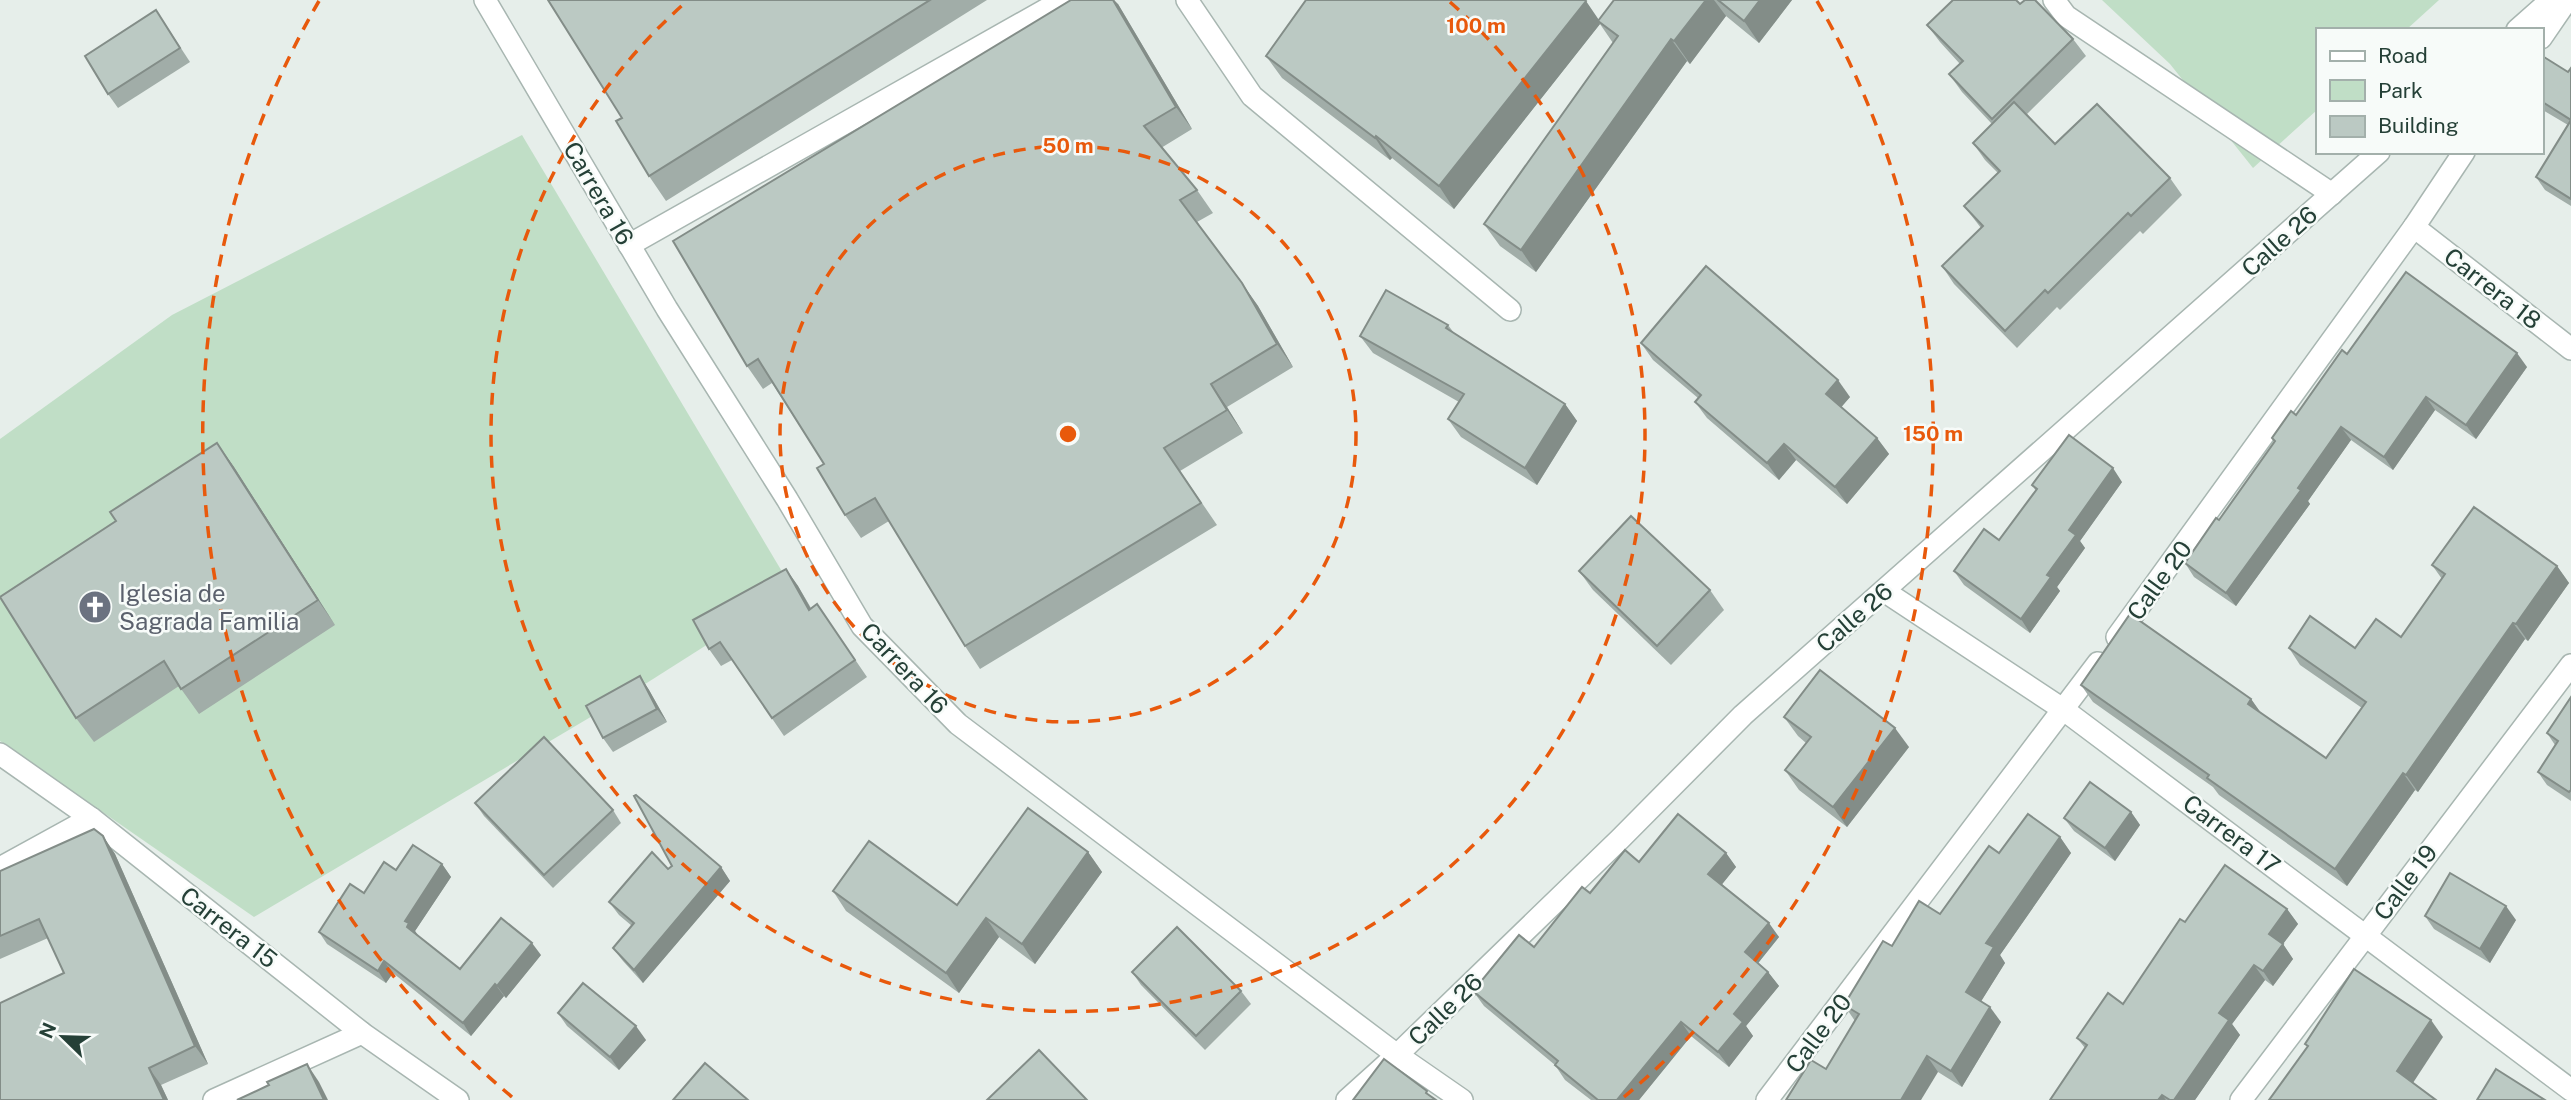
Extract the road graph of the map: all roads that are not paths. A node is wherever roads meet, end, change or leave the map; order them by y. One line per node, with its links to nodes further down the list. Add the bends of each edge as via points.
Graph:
1 (485, 0): 13 (street, Carrera 16)
2 (1063, 0): 13 (street)
3 (1187, 0): 14 (street, via 1252,96)
4 (2054, 0): 11 (street, via 2067,16)
5 (2551, 0): 7 (street)
6 (2567, 0): 8 (street)
7 (2519, 28)
8 (2543, 35)
9 (2377, 154): 11 (street, Calle 26)
10 (2463, 154): 12 (street, Calle 20)
11 (2332, 194): 16 (street, Calle 26)
12 (2414, 227): 15 (street, Carrera 18); 18 (street, Calle 20)
13 (629, 244): 24 (street, Carrera 16, via 862,626 958,724)
14 (1510, 310)
15 (2571, 349)
16 (1884, 591): 18 (street, Carrera 17); 24 (street, Calle 26, via 1743,715)
17 (2571, 665): 22 (street, Calle 19)
18 (2064, 710): 22 (street, Carrera 17); 30 (street, Calle 20)
19 (0, 754): 20 (street, Carrera 15)
20 (91, 818): 21 (street); 23 (street, Carrera 15)
21 (0, 869)
22 (2366, 934): 25 (street, Carrera 17); 31 (street, Calle 19)
23 (362, 1033): 26 (street); 27 (street, Carrera 15)
24 (1397, 1055): 28 (street, Calle 26); 29 (street, Carrera 16)
25 (2571, 1090)
26 (214, 1100)
27 (458, 1100)
28 (1347, 1100)
29 (1462, 1100)
30 (1767, 1100)
31 (2241, 1100)

